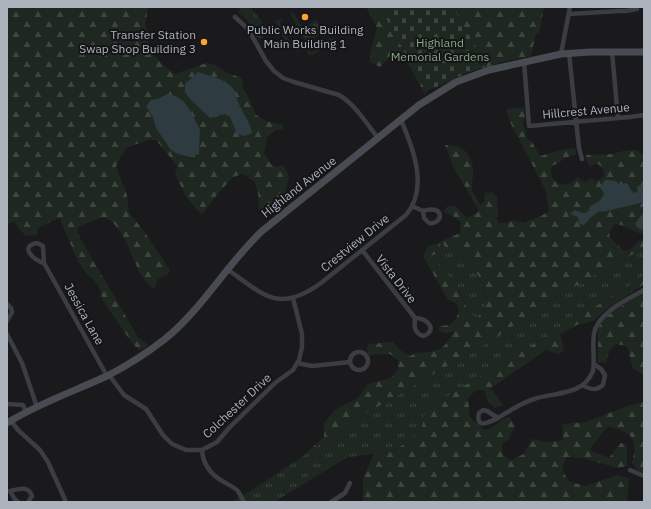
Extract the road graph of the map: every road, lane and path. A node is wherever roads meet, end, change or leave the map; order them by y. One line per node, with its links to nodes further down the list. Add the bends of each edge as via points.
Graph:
1 (570, 7): 3 (street)
2 (637, 9): 3 (street)
3 (569, 14): 8 (street)
4 (235, 17): 14 (street, via 248,29 266,62 274,71 283,78 346,99)
5 (612, 52): 6 (street, Highland Avenue); 7 (street, Highland Avenue); 11 (street)
6 (644, 52)
7 (569, 53): 8 (street, Highland Avenue); 13 (street)
8 (560, 54): 9 (street, Highland Avenue)
9 (524, 61): 12 (street, Highland Avenue, via 456,82); 13 (street, Hillcrest Avenue, via 529,126)
10 (644, 115): 11 (street, Hillcrest Avenue)
11 (618, 118): 13 (street, Hillcrest Avenue)
12 (401, 120): 14 (street, Highland Avenue); 16 (street, Crestview Drive, via 411,144 417,172 417,186)
13 (576, 121): 15 (street)
14 (378, 138): 20 (street, Highland Avenue, via 262,231)
15 (582, 159)
16 (412, 206): 17 (street); 18 (street, Crestview Drive, via 406,215)
17 (423, 211)
18 (362, 250): 22 (street, Crestview Drive, via 310,291); 24 (street, Vista Drive)
19 (44, 263): 19 (street, Jessica Lane, via 43,246 37,243 30,246 30,255 38,262); 30 (street, Jessica Lane)
20 (227, 269): 22 (street, Crestview Drive, via 264,295 276,300); 30 (street, Highland Avenue, via 194,311 171,334)
21 (644, 290): 29 (street, via 606,313 597,322)
22 (293, 298): 28 (street, Colchester Drive, via 302,334 302,347)
23 (7, 304): 25 (street, via 12,312)
24 (415, 318)
25 (7, 321)
26 (7, 334): 34 (street, via 22,363)
27 (350, 362): 28 (street, via 312,366)
28 (297, 363): 38 (street, Colchester Drive, via 293,370 275,383 217,442)
29 (594, 364): 31 (street, via 591,376); 31 (street, via 605,375 603,385 596,389)
30 (108, 375): 32 (street, Jessica Lane); 34 (street, Highland Avenue)
31 (583, 385): 36 (street, via 573,390 527,401)
32 (120, 390): 38 (street, Colchester Drive, via 146,409 172,444 186,450)
33 (7, 404): 35 (street, via 23,405)
34 (37, 407): 35 (street, Highland Avenue)
35 (26, 412): 37 (street, Highland Avenue)
36 (498, 418)
37 (9, 422): 45 (street, via 40,450)
38 (202, 450): 46 (street, via 207,468 221,481 238,491)
39 (630, 470): 40 (street)
40 (644, 476)
41 (350, 483): 47 (street, via 345,492)
42 (9, 490): 43 (street); 44 (street, via 28,489 32,496)
43 (18, 502)
44 (28, 502)
45 (66, 502)
46 (244, 502)
47 (331, 502)

